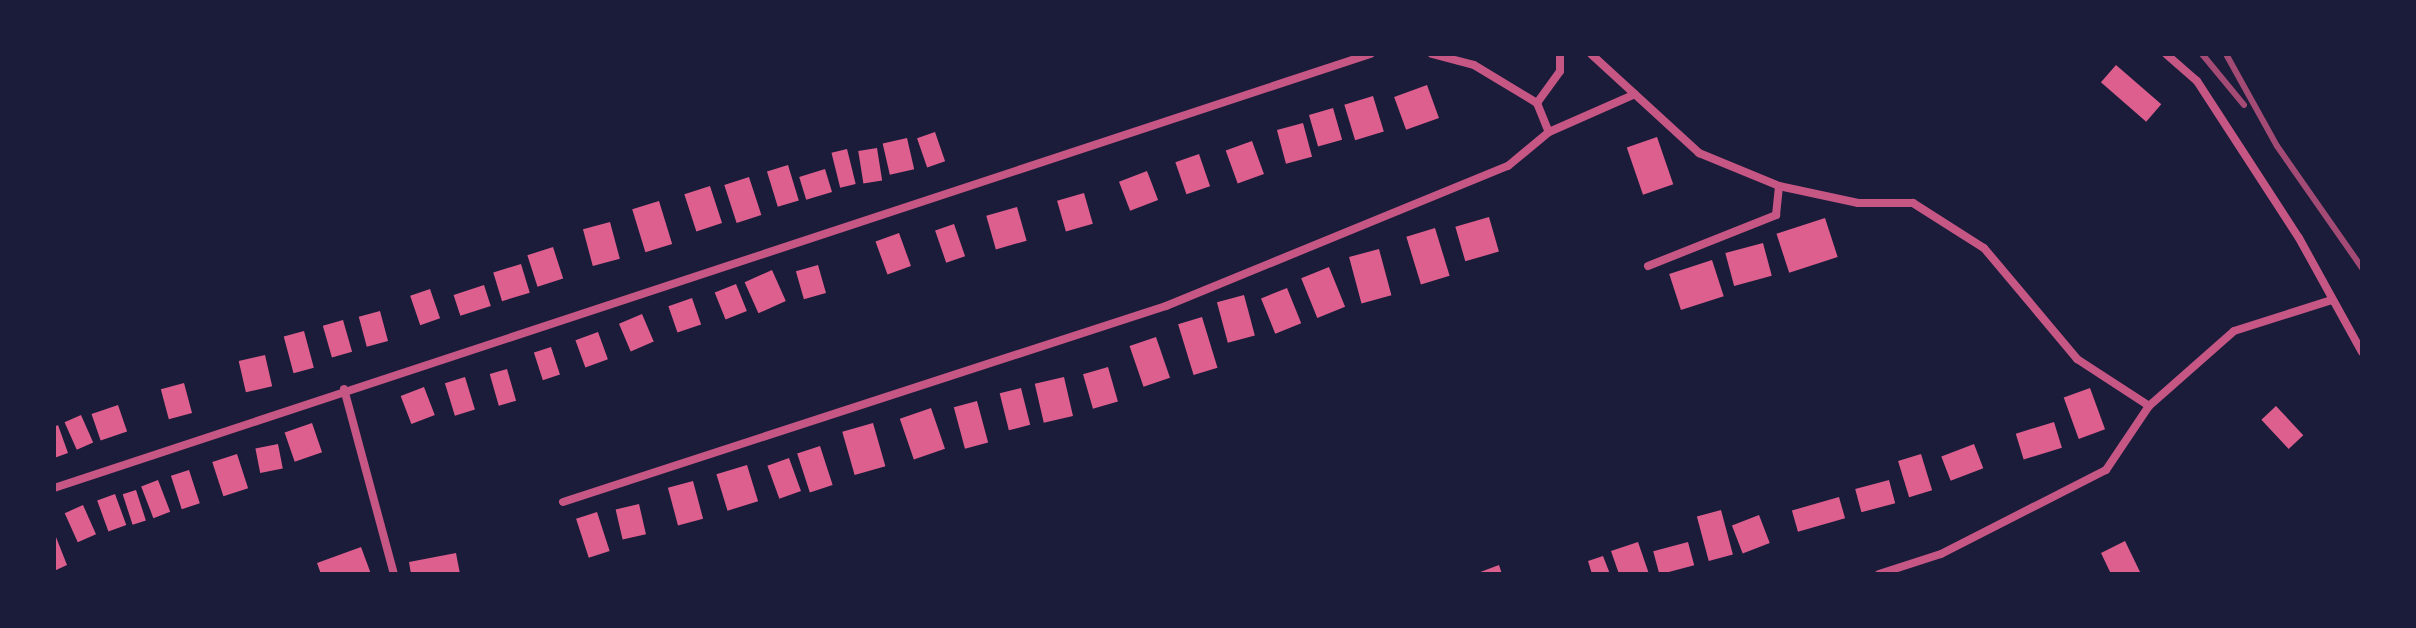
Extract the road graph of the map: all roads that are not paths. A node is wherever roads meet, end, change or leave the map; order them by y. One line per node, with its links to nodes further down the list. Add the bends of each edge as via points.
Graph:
1 (1370, 54): 13 (street, via 757,259)
2 (1432, 54): 7 (street, via 1474,65)
3 (1560, 54): 7 (street, via 1560,71)
4 (1591, 54): 6 (street)
5 (2166, 54): 11 (street, via 2197,81 2299,238)
6 (1635, 94): 8 (street); 9 (street, via 1699,153)
7 (1537, 103): 8 (street)
8 (1549, 132): 16 (street, via 1508,166 1166,306)
9 (1779, 186): 10 (street, via 1776,215); 14 (street, via 1858,203 1913,203 1984,248 2077,359)
10 (1648, 266)
11 (2332, 300): 12 (street); 14 (street, via 2234,331)
12 (2362, 352)
13 (344, 389): 15 (street); 17 (street)
14 (2149, 406): 18 (street, via 2106,470 1941,554)
15 (54, 488)
16 (563, 502)
17 (394, 574)
18 (1879, 574)

